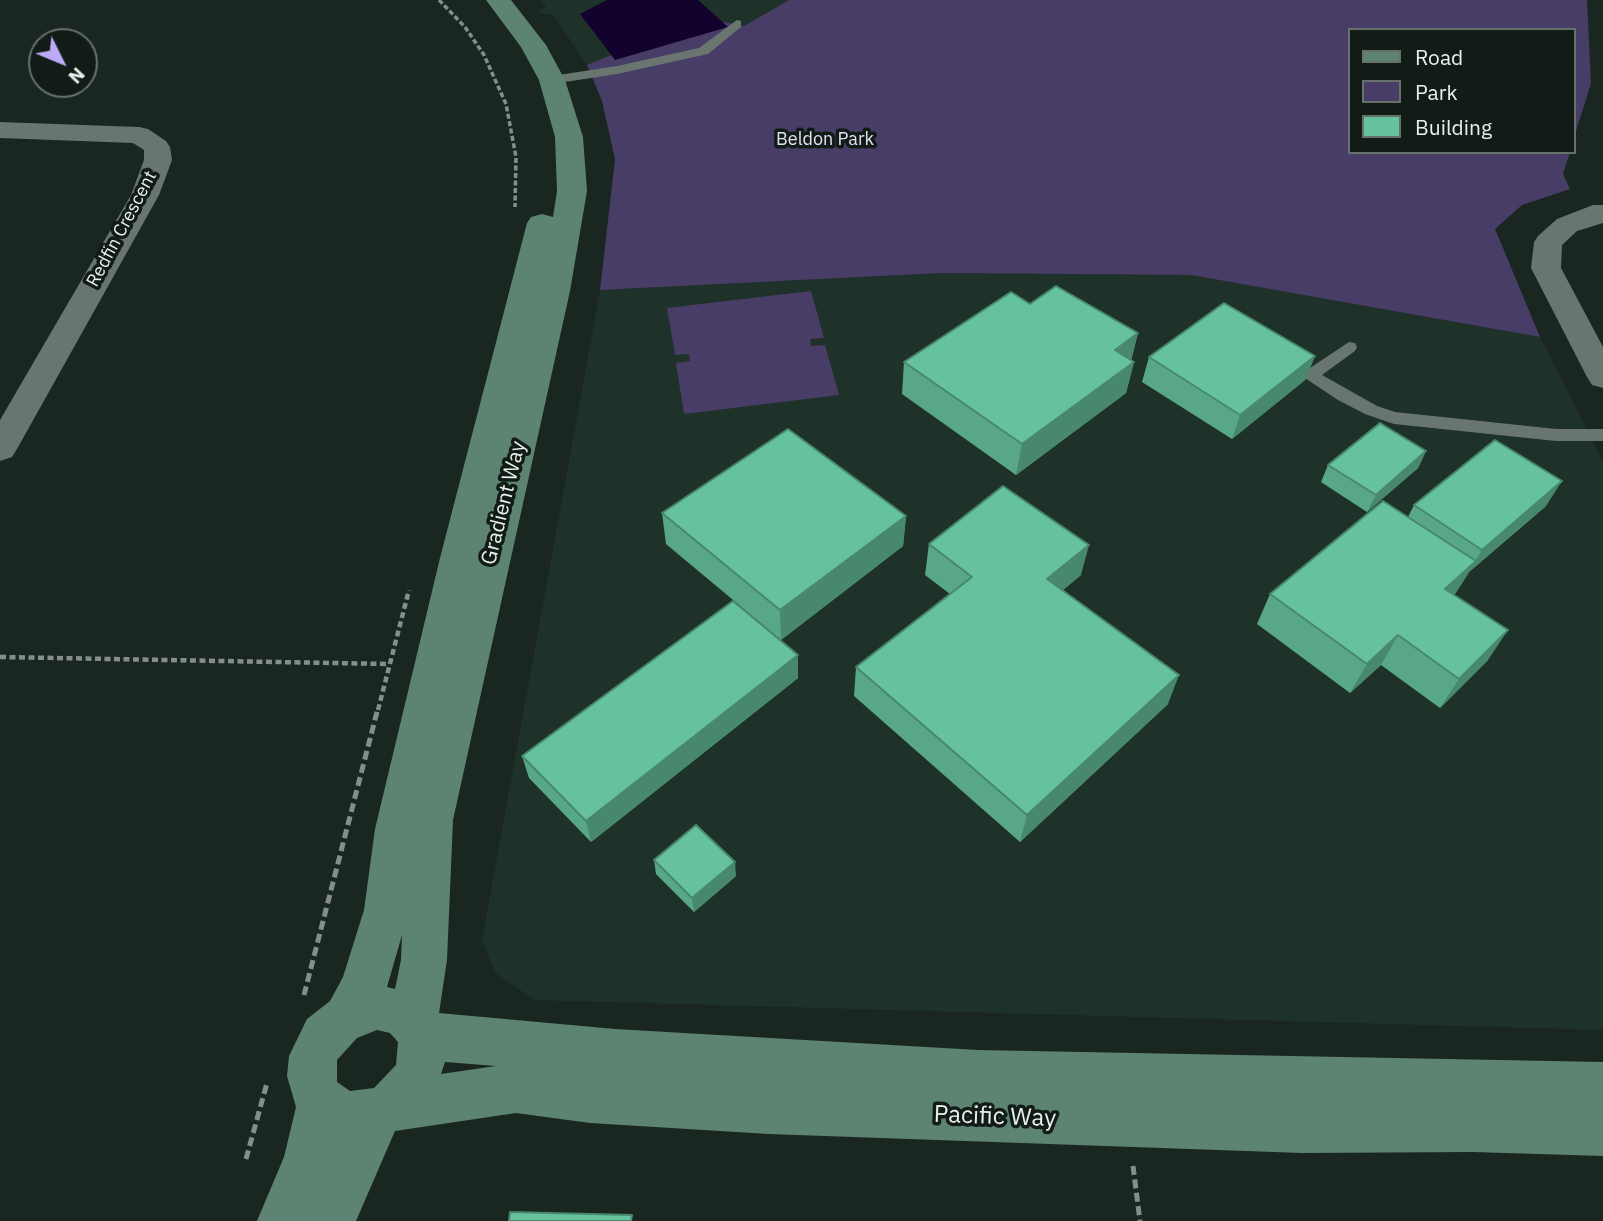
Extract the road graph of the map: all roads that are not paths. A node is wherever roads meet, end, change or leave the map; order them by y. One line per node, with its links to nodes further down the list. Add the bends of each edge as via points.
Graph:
1 (474, 0): 13 (street, Gradient Way, via 516,57 536,108 544,153 544,211 397,829 387,910 364,986)
2 (498, 0): 4 (street, Gradient Way, via 533,45)
3 (737, 24): 4 (lane, via 703,51)
4 (552, 80): 14 (street, Gradient Way, via 569,137 572,191 554,291 431,820)
5 (0, 130): 12 (street, Redfin Crescent, via 139,135 157,147 158,160 145,195)
6 (1603, 214): 10 (street, via 1567,225 1548,243 1546,268)
7 (1349, 346): 9 (lane)
8 (1270, 350): 9 (lane)
9 (1311, 375): 11 (lane, via 1362,406 1394,418 1556,435)
10 (1603, 377)
11 (1603, 435)
12 (0, 449)
13 (348, 1015): 14 (street, via 377,1007 403,1014); 16 (street, via 324,1036 313,1056 312,1086)
14 (416, 1027): 15 (street, Pacific Way, via 444,1038 615,1053 978,1074); 17 (street, via 422,1046 415,1080)
15 (1603, 1087)
16 (321, 1102): 17 (street, via 346,1116); 19 (street, via 309,1158)
17 (384, 1110): 18 (street, Pacific Way, via 516,1088 590,1098 769,1109 1288,1128); 20 (street)
18 (1603, 1131)
19 (283, 1221)
20 (329, 1221)

